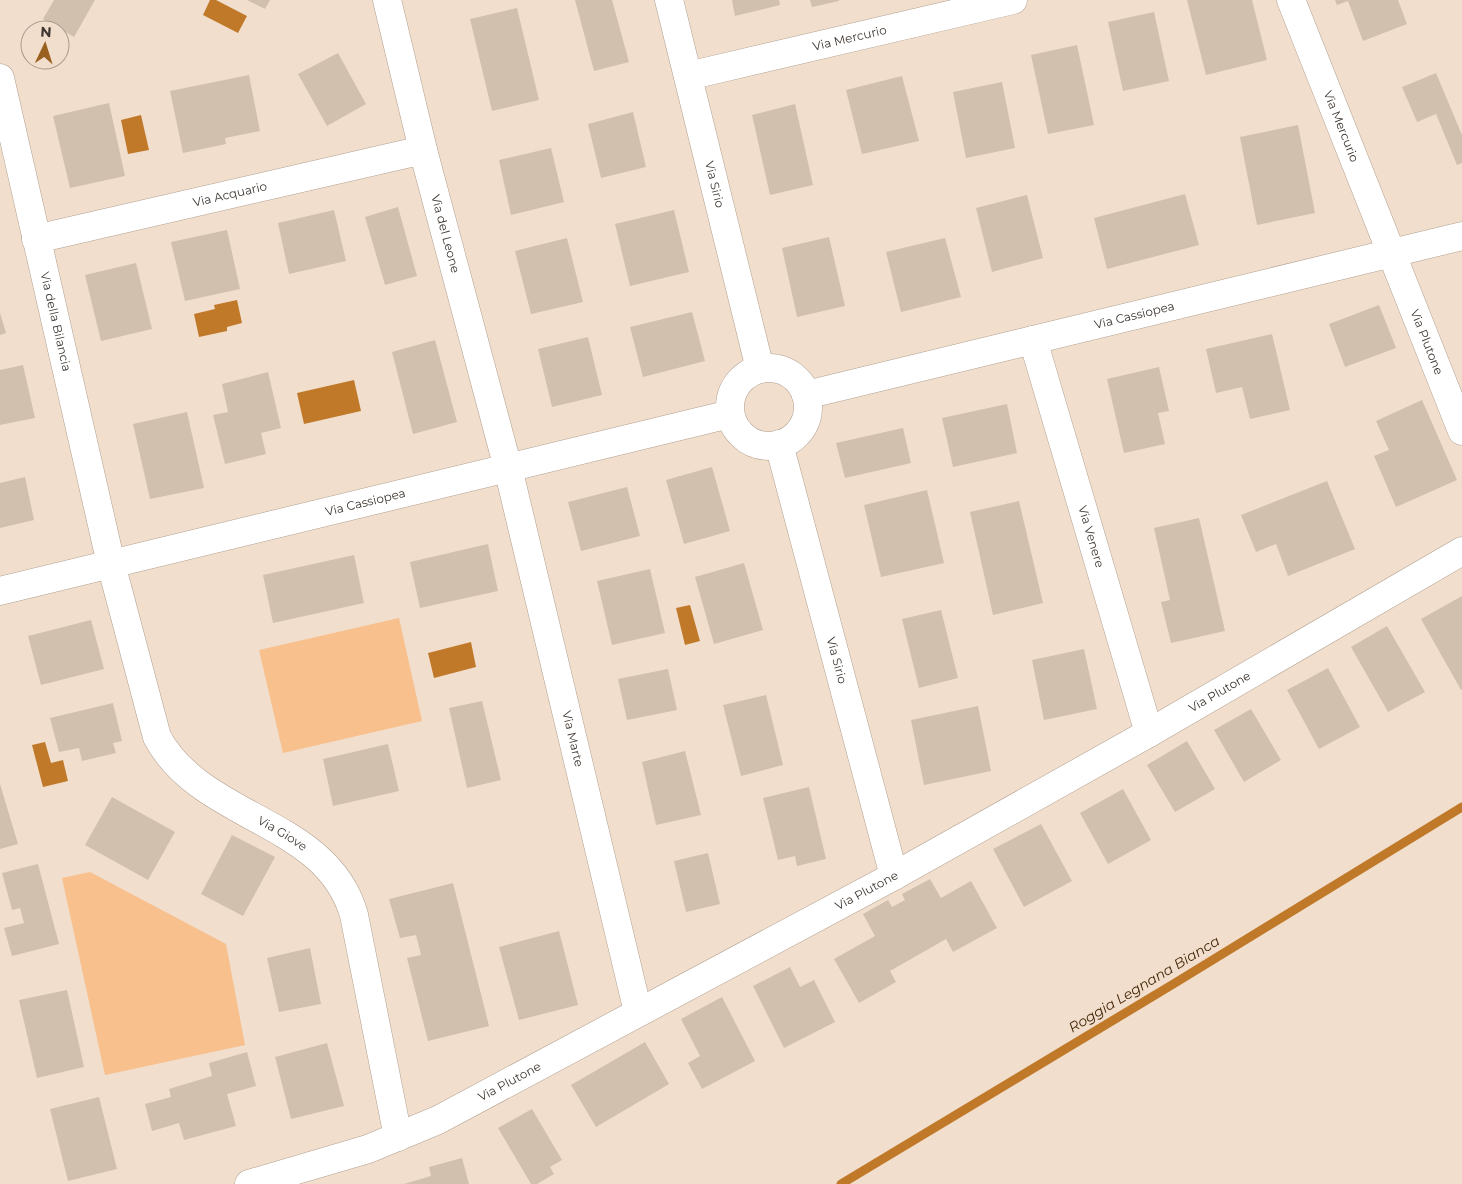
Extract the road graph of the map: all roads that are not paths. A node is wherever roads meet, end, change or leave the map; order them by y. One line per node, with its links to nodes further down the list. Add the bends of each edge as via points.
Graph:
1 (387, 0): 7 (street, Via del Leone)
2 (668, 0): 5 (street, Via Sirio)
3 (1013, 0): 5 (street, Via Mercurio)
4 (1291, 0): 10 (street, Via Mercurio)
5 (688, 76): 12 (street, Via Sirio)
6 (0, 78): 9 (street, Via della Bilancia)
7 (423, 150): 9 (street, Via Acquario); 17 (street, Via del Leone)
8 (1462, 236): 10 (street, Via Cassiopea)
9 (36, 239): 19 (street, Via della Bilancia)
10 (1390, 253): 11 (street, Via Cassiopea); 15 (street, Via Plutone)
11 (1033, 340): 13 (street, Via Cassiopea); 21 (street, Via Venere)
12 (760, 369): 13 (street, via 772,368 793,376); 14 (street, via 740,381 730,402)
13 (806, 395): 16 (street, via 806,420 790,439)
14 (730, 414): 16 (street, via 743,436 754,443 766,446); 17 (street, Via Cassiopea)
15 (1462, 431)
16 (779, 444): 22 (street, Via Sirio)
17 (508, 468): 19 (street, Via Cassiopea); 23 (street, Via Marte)
18 (1462, 551): 21 (street, Via Plutone)
19 (111, 564): 20 (street, Via Cassiopea); 24 (street, Via Giove, via 151,721 167,755 197,784 310,851 331,870 345,892 354,915)
20 (0, 591)
21 (1149, 733): 22 (street, Via Plutone)
22 (894, 876): 23 (street, Via Plutone)
23 (638, 1012): 24 (street, Via Plutone)
24 (398, 1137): 25 (street, Via Plutone)
25 (249, 1184)

